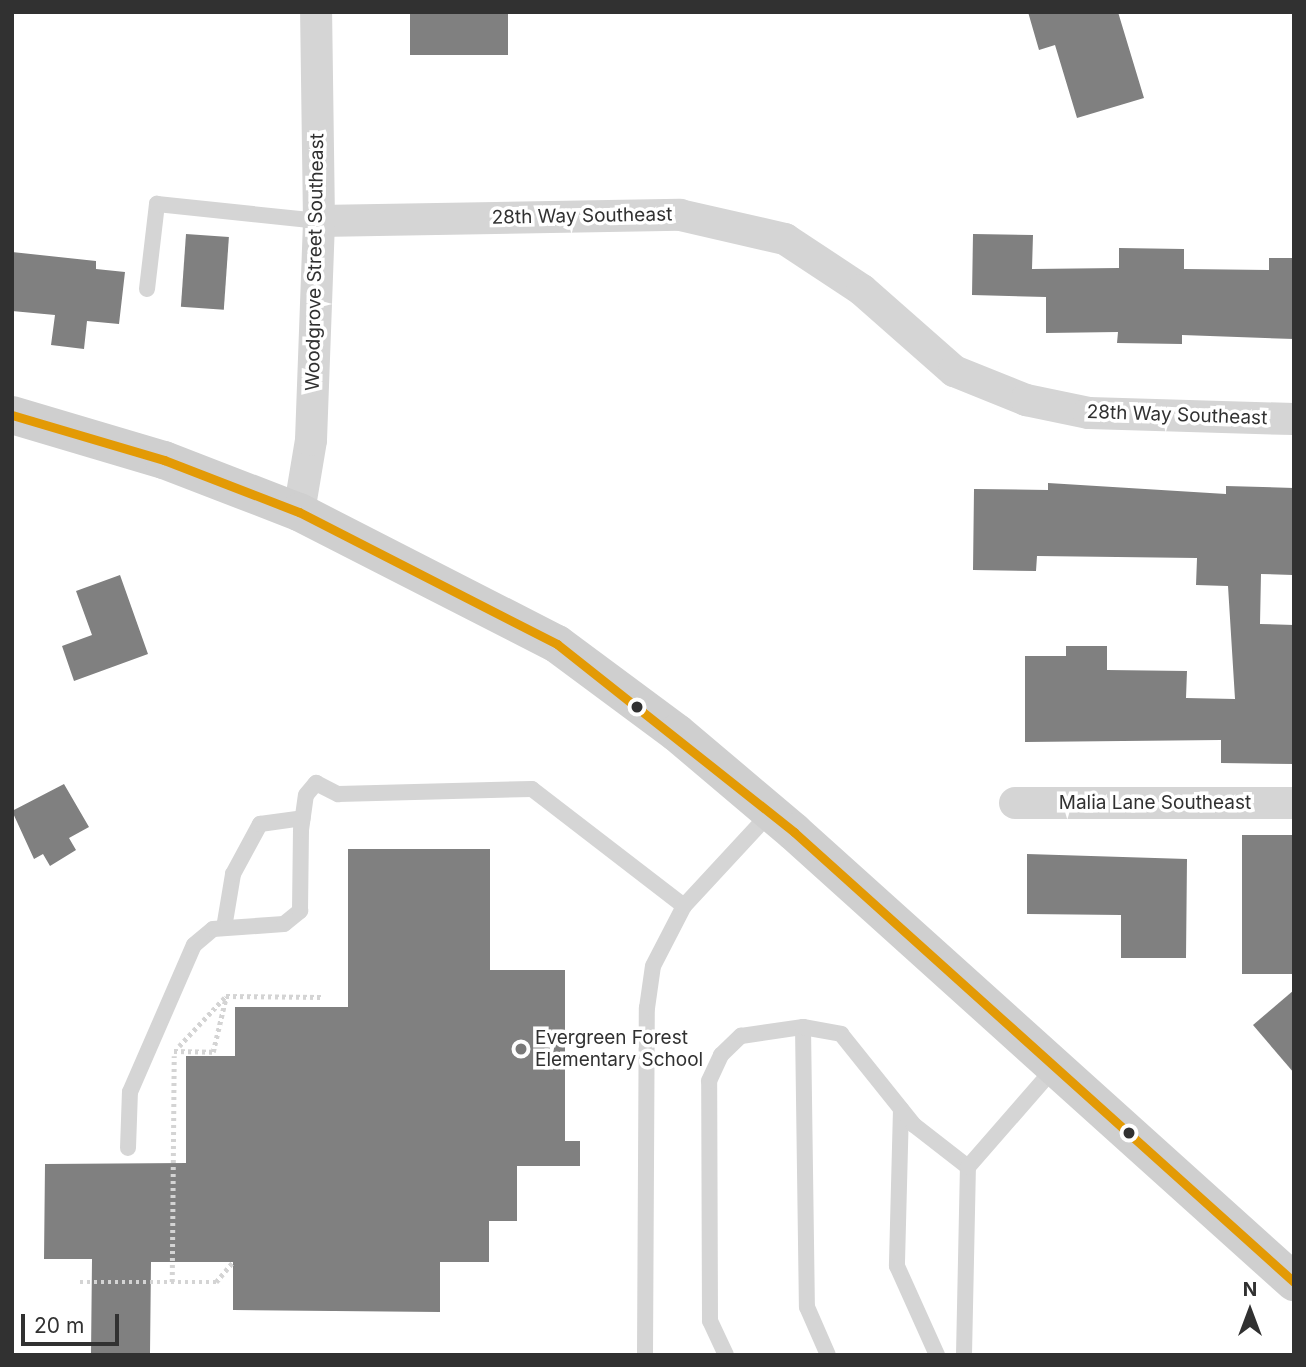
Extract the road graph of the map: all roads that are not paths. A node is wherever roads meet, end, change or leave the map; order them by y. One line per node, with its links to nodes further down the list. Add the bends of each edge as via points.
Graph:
1 (316, 12): 2 (street, Woodgrove Street Southeast)
2 (319, 221): 3 (lane, via 158,204); 5 (street, 28th Way Southeast, via 680,215 785,239 862,290 954,371 1026,400 1089,413); 6 (street, Woodgrove Street Southeast, via 311,440)
3 (147, 289)
4 (12, 415): 6 (street, via 164,460)
5 (1294, 419)
6 (299, 512): 9 (street, via 557,644)
7 (1015, 803): 8 (street, Malia Lane Southeast)
8 (1294, 803)
9 (771, 812): 11 (lane); 14 (street)
10 (303, 818): 11 (lane, via 316,783 338,794 532,789); 12 (lane, via 260,824 233,874); 12 (lane, via 300,911 284,924)
11 (684, 906): 19 (lane, via 657,956 647,1008)
12 (225, 928): 16 (lane, via 194,945 130,1092)
13 (803, 1027): 15 (lane, via 841,1034); 20 (lane, via 741,1036 721,1055 709,1081 710,1321); 21 (lane, via 807,1307)
14 (1056, 1066): 17 (lane); 18 (street)
15 (901, 1109): 17 (lane); 22 (lane, via 897,1266)
16 (128, 1148)
17 (968, 1167): 23 (lane)
18 (1294, 1282)
19 (645, 1355)
20 (726, 1355)
21 (828, 1355)
22 (937, 1355)
23 (964, 1355)

